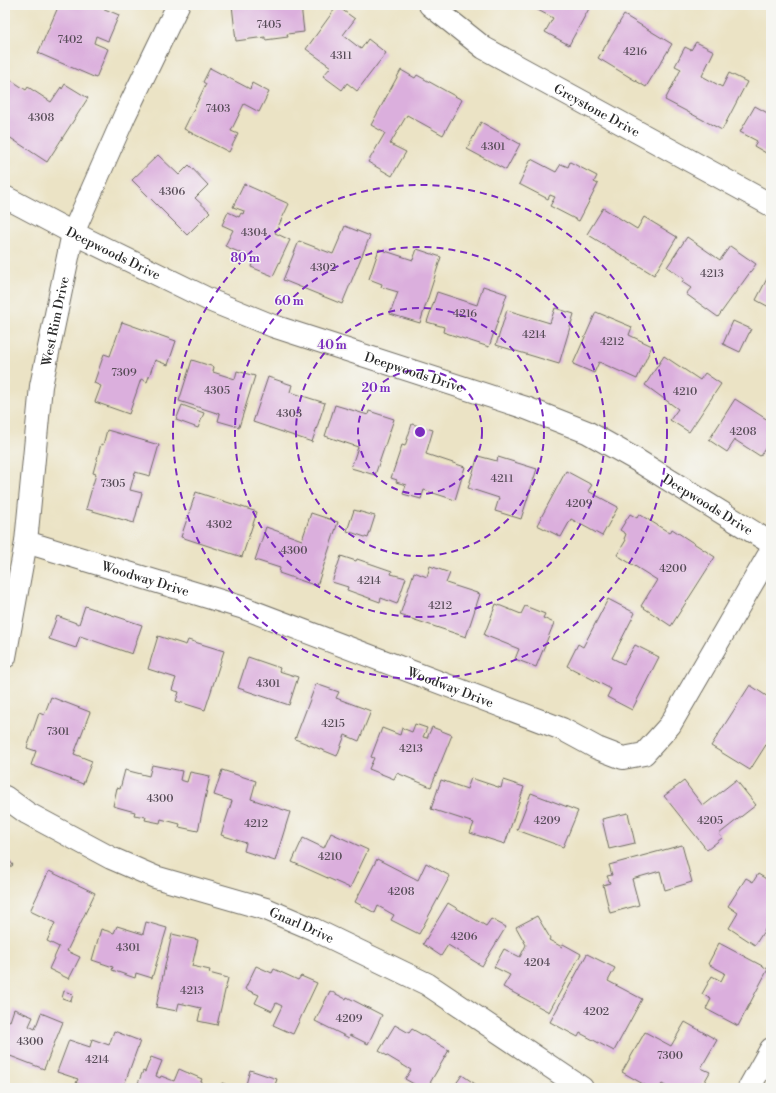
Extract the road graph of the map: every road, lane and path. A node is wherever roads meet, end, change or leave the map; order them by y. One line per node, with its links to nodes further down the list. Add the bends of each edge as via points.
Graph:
1 (178, 5): 5 (street, West Rim Drive, via 125,115)
2 (430, 5): 4 (street, Greystone Drive, via 484,48)
3 (5, 197): 5 (street, Deepwoods Drive)
4 (771, 206)
5 (73, 233): 6 (street, West Rim Drive, via 41,386); 7 (street, Deepwoods Drive, via 214,302 273,326 526,408 587,432)
6 (26, 542): 8 (street, Woodway Drive, via 244,608 562,729 597,748 623,758 644,754 670,725); 9 (street, West Rim Drive)
7 (771, 543)
8 (771, 551)
9 (5, 657)
10 (5, 797): 12 (street, Gnarl Drive, via 28,813 111,858 155,877 266,909 427,984)
11 (771, 1049): 13 (street)
12 (582, 1088)
13 (749, 1088)

